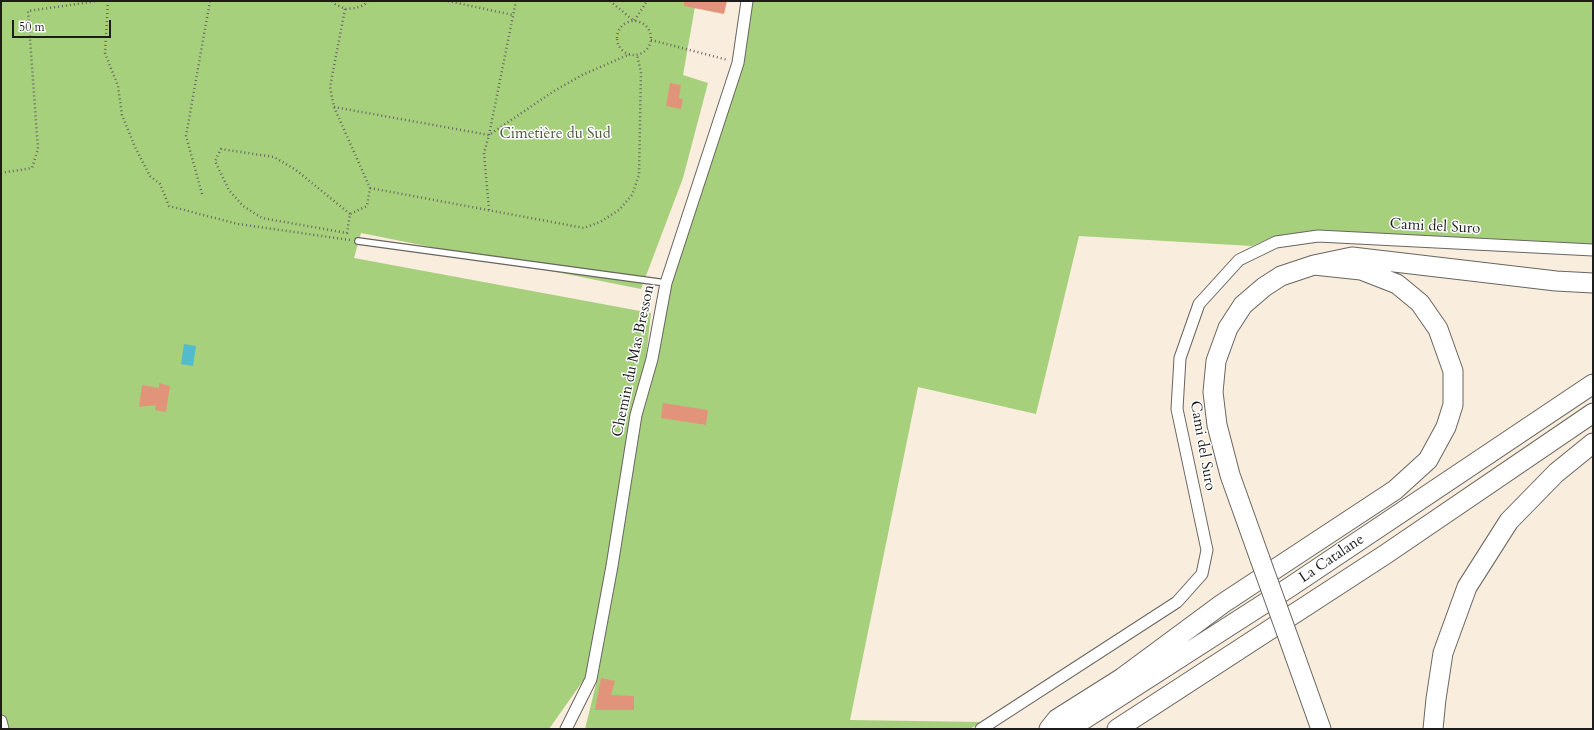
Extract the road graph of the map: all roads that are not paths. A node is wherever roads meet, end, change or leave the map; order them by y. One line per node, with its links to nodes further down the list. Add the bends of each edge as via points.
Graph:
1 (747, 1): 5 (street, Chemin du Mas Bresson, via 738,63)
2 (358, 241): 5 (lane)
3 (1593, 250): 13 (street, Cami del Suro, via 1318,236 1276,242 1239,260 1199,304 1180,358 1177,409 1207,550 1202,574 1177,602)
4 (1314, 265): 6 (highway, via 1352,257); 14 (highway, via 1361,270 1397,284 1420,303 1438,329 1453,371 1453,406 1446,427 1428,460 1395,490 1222,604 1122,678 1058,719); 17 (highway, bridge, via 1281,276 1243,305 1228,328 1216,362 1213,392 1217,425 1230,475)
5 (666, 283): 12 (street, Chemin du Mas Bresson, via 652,359 636,415 591,679)
6 (1593, 283)
7 (1593, 384): 15 (highway, La Catalane, via 1290,587)
8 (1593, 413): 16 (highway, La Catalane, via 1386,554)
9 (1593, 443): 18 (highway, via 1556,473 1509,521 1467,587 1444,654)
10 (1, 721): 11 (street)
11 (3, 729)
12 (566, 729)
13 (981, 729)
14 (1049, 729)
15 (1068, 729)
16 (1117, 729)
17 (1321, 729)
18 (1433, 729)

